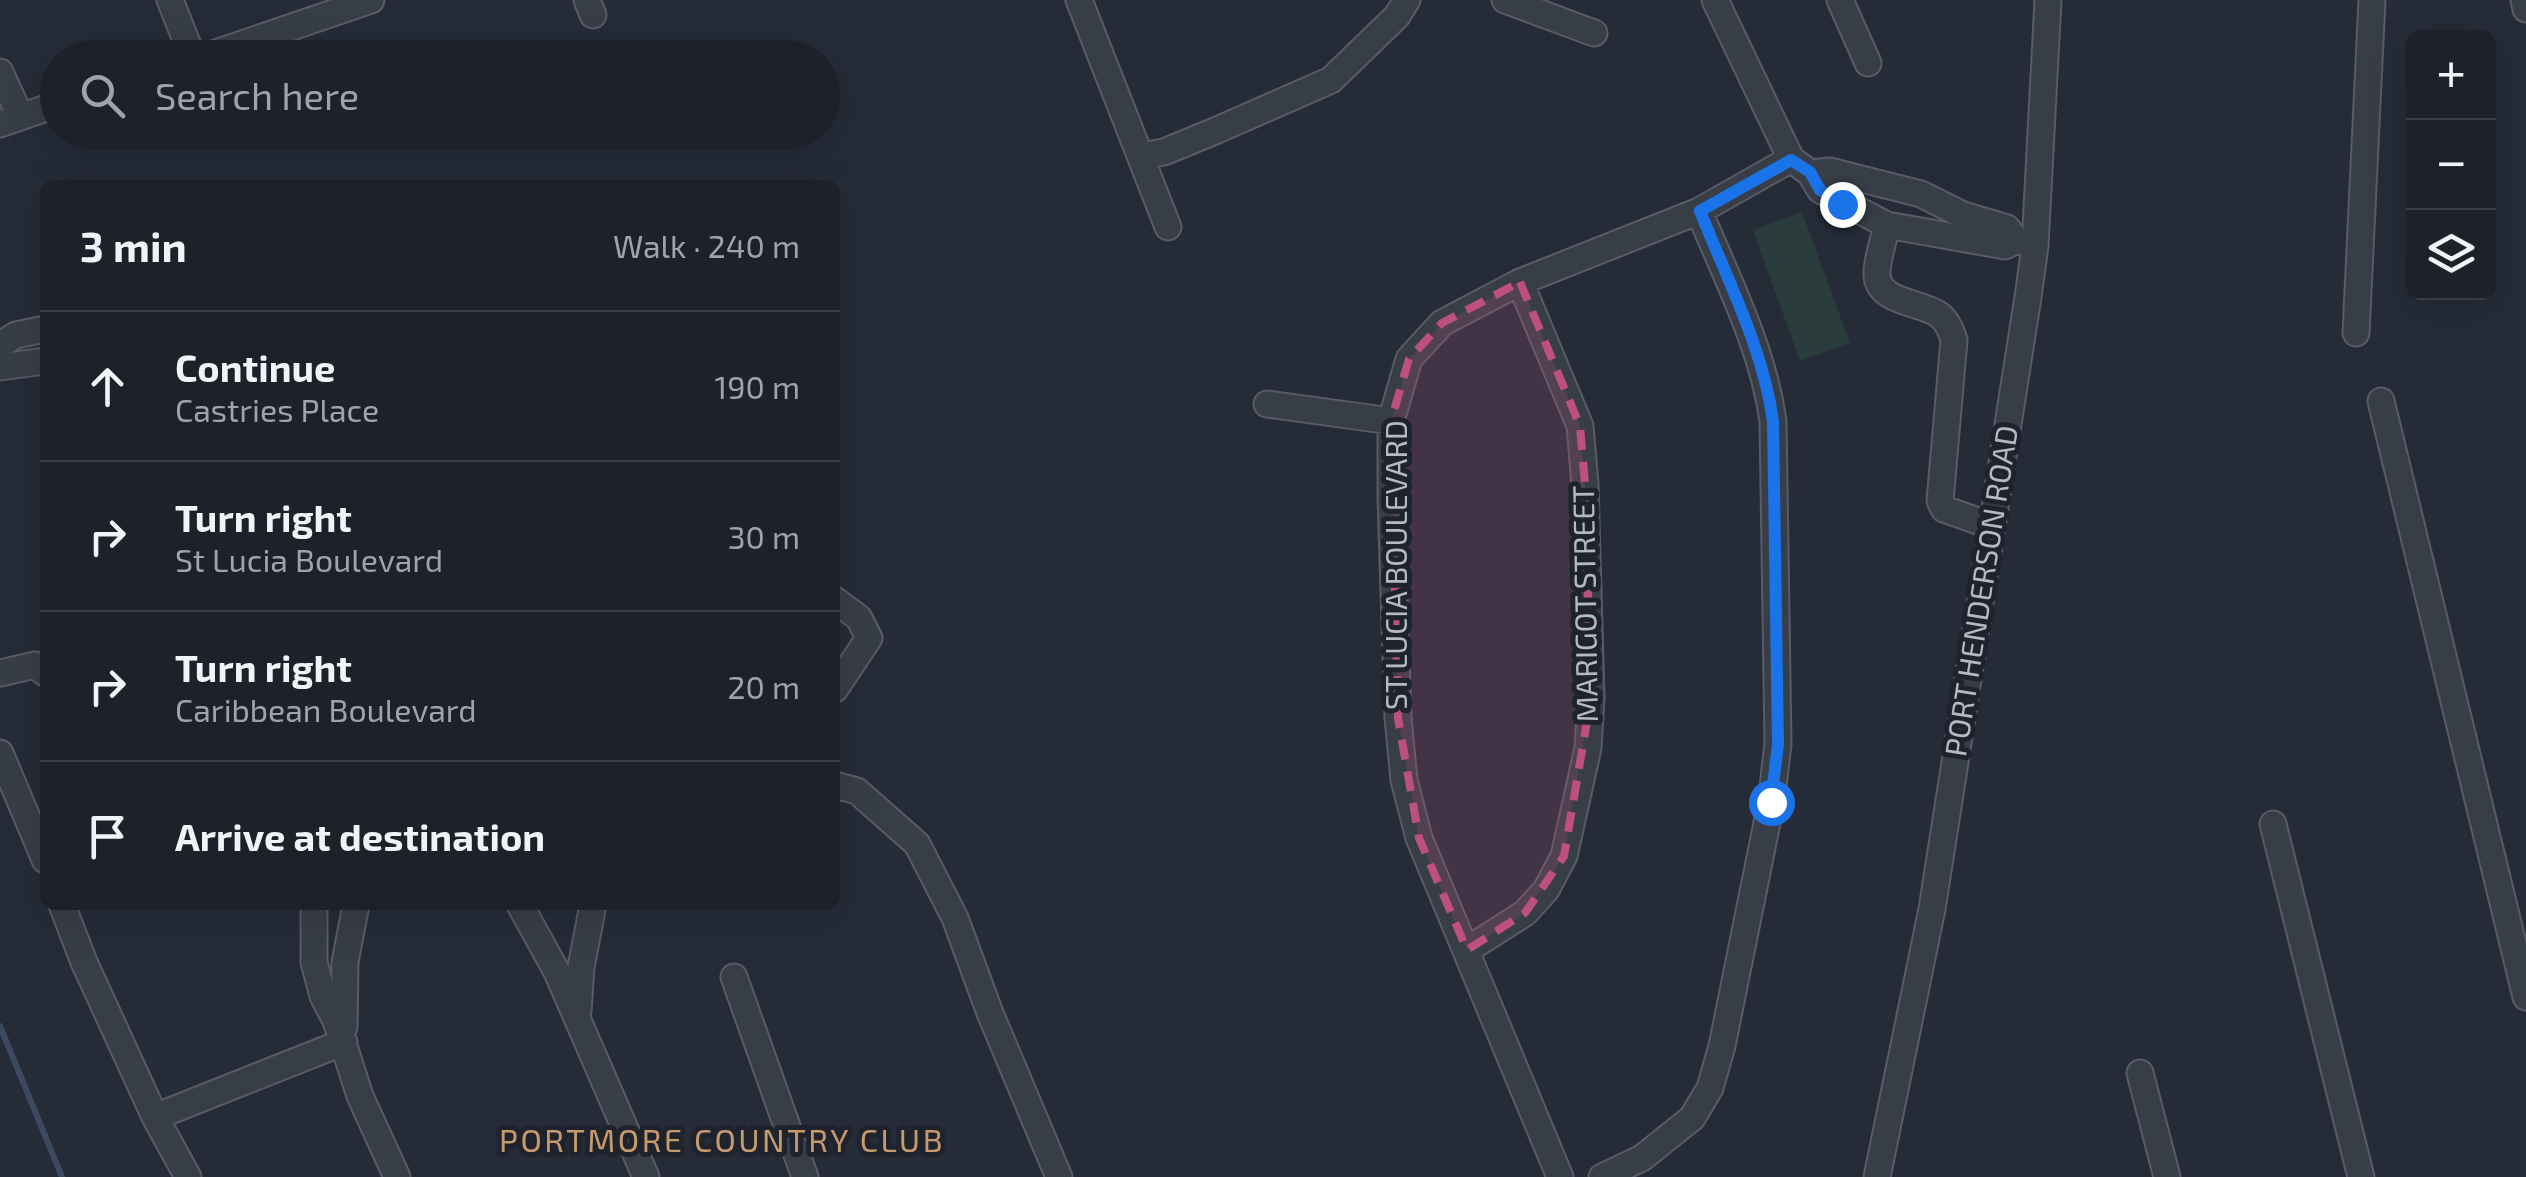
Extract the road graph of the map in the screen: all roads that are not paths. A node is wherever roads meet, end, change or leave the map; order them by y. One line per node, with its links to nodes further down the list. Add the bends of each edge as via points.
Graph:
1 (170, 0): 13 (street)
2 (370, 0): 14 (street)
3 (1078, 0): 19 (street)
4 (1407, 0): 19 (street, via 1331,80 1215,132)
5 (1505, 0): 12 (street)
6 (1715, 0): 20 (street)
7 (1840, 0): 15 (street)
8 (2048, 0): 24 (street, PORT HENDERSON ROAD)
9 (2372, 0): 27 (street)
10 (2524, 0): 11 (street)
11 (2526, 9)
12 (1594, 33)
13 (189, 40)
14 (251, 40)
15 (1868, 63)
16 (0, 72): 18 (street)
17 (40, 110): 18 (street)
18 (10, 120)
19 (1141, 156): 23 (street)
20 (1800, 166): 21 (street, ST LUCIA BOULEVARD); 22 (street, via 1820,190); 24 (street, via 1920,194 2007,228)
21 (1700, 211): 25 (street, ST LUCIA BOULEVARD); 61 (street, via 1770,396 1778,744 1710,1088 1669,1140)
22 (1888, 224): 24 (street, via 2005,246); 34 (street, via 1879,284 1889,295 1938,314 1954,340 1940,501 1944,509)
23 (1168, 227)
24 (2026, 243): 34 (street, PORT HENDERSON ROAD)
25 (1520, 282): 33 (street, ST LUCIA BOULEVARD, via 1442,323 1409,359); 48 (street, MARIGOT STREET, via 1580,426 1588,748 1564,856 1546,890 1525,913)
26 (40, 330): 28 (street, via 16,334)
27 (2356, 333)
28 (0, 346)
29 (40, 362): 30 (street)
30 (0, 367)
31 (2382, 400): 50 (street)
32 (1267, 404): 33 (street)
33 (1391, 421): 48 (street, ST LUCIA BOULEVARD, via 1404,780 1419,838)
34 (1992, 526): 62 (street, PORT HENDERSON ROAD, via 1932,909)
35 (840, 604): 38 (street, via 859,618 868,638)
36 (40, 670): 37 (street)
37 (0, 673)
38 (840, 681)
39 (0, 753): 42 (street)
40 (840, 786): 59 (street, via 858,791 917,844 955,918)
41 (2273, 824): 64 (street)
42 (40, 840)
43 (64, 910): 54 (street)
44 (314, 910): 52 (street, via 314,962)
45 (353, 910): 52 (street, via 344,962)
46 (523, 910): 51 (street)
47 (593, 910): 51 (street)
48 (1467, 950): 60 (street, ST LUCIA BOULEVARD)
49 (734, 977): 58 (street)
50 (2526, 996)
51 (578, 1022): 57 (street)
52 (344, 1042): 54 (street); 56 (street)
53 (2140, 1073): 63 (street)
54 (156, 1117): 55 (street)
55 (188, 1177)
56 (397, 1177)
57 (646, 1177)
58 (805, 1177)
59 (1059, 1177)
60 (1560, 1177)
61 (1602, 1177)
62 (1876, 1177)
63 (2168, 1177)
64 (2361, 1177)

